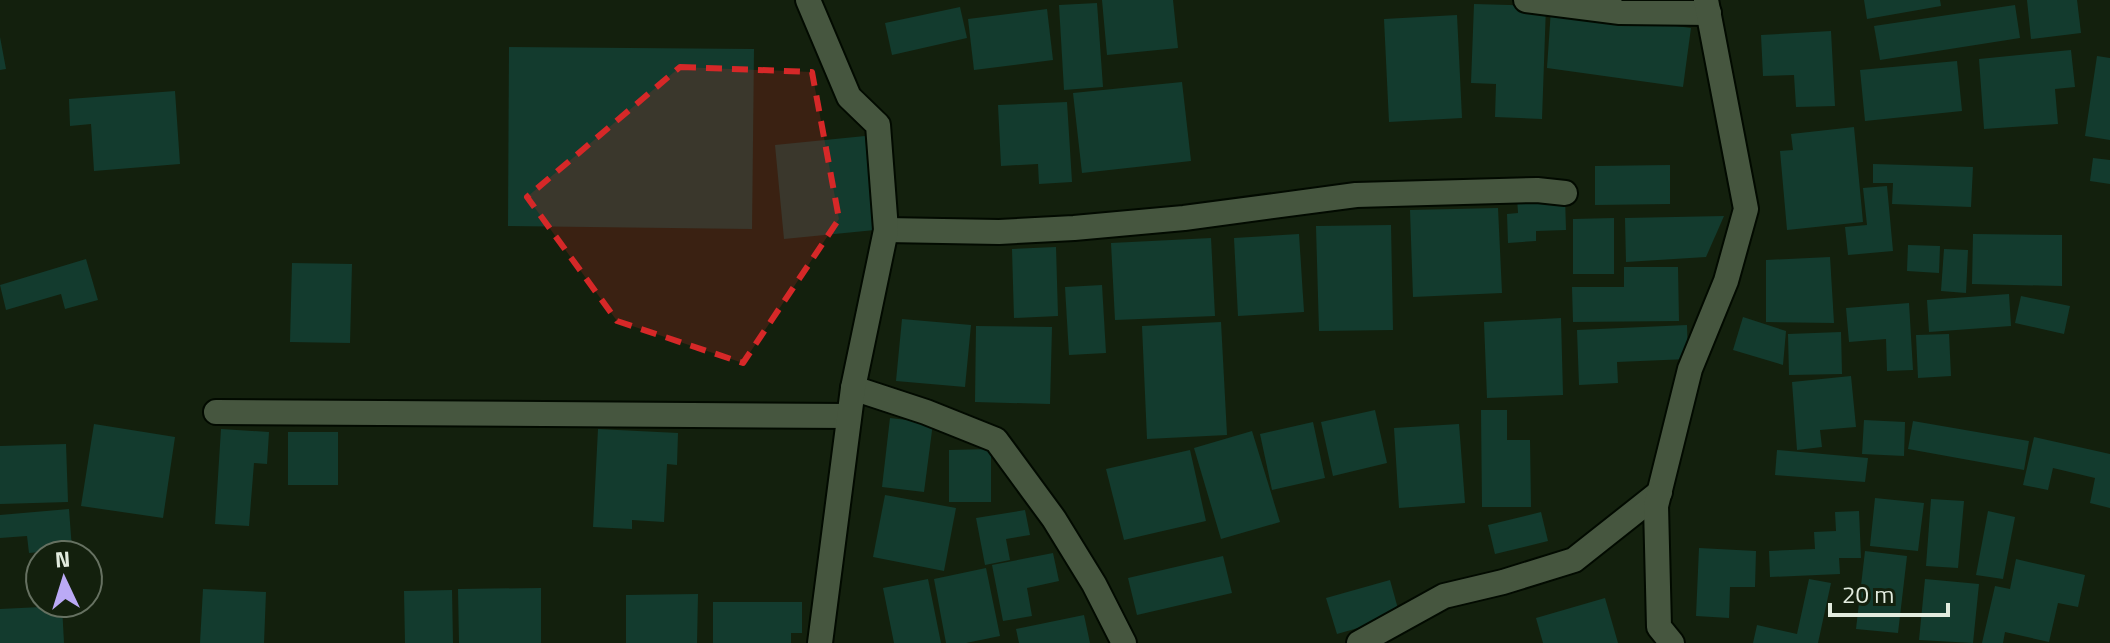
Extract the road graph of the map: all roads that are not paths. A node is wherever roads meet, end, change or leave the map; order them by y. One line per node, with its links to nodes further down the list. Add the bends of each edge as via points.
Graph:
1 (808, 0): 5 (street, via 849,97 878,125)
2 (1526, 0): 3 (street, via 1620,12)
3 (1708, 7): 9 (street, via 1746,209 1726,281 1690,369)
4 (1565, 193): 5 (street, via 1356,195 1074,228)
5 (886, 230): 6 (street)
6 (853, 388): 8 (street); 11 (street, via 996,440 1054,519)
7 (216, 412): 8 (street)
8 (849, 416): 10 (street)
9 (1660, 492): 12 (street, via 1574,560 1444,596); 13 (street, via 1659,627)
10 (820, 643)
11 (1124, 643)
12 (1359, 643)
13 (1672, 643)

